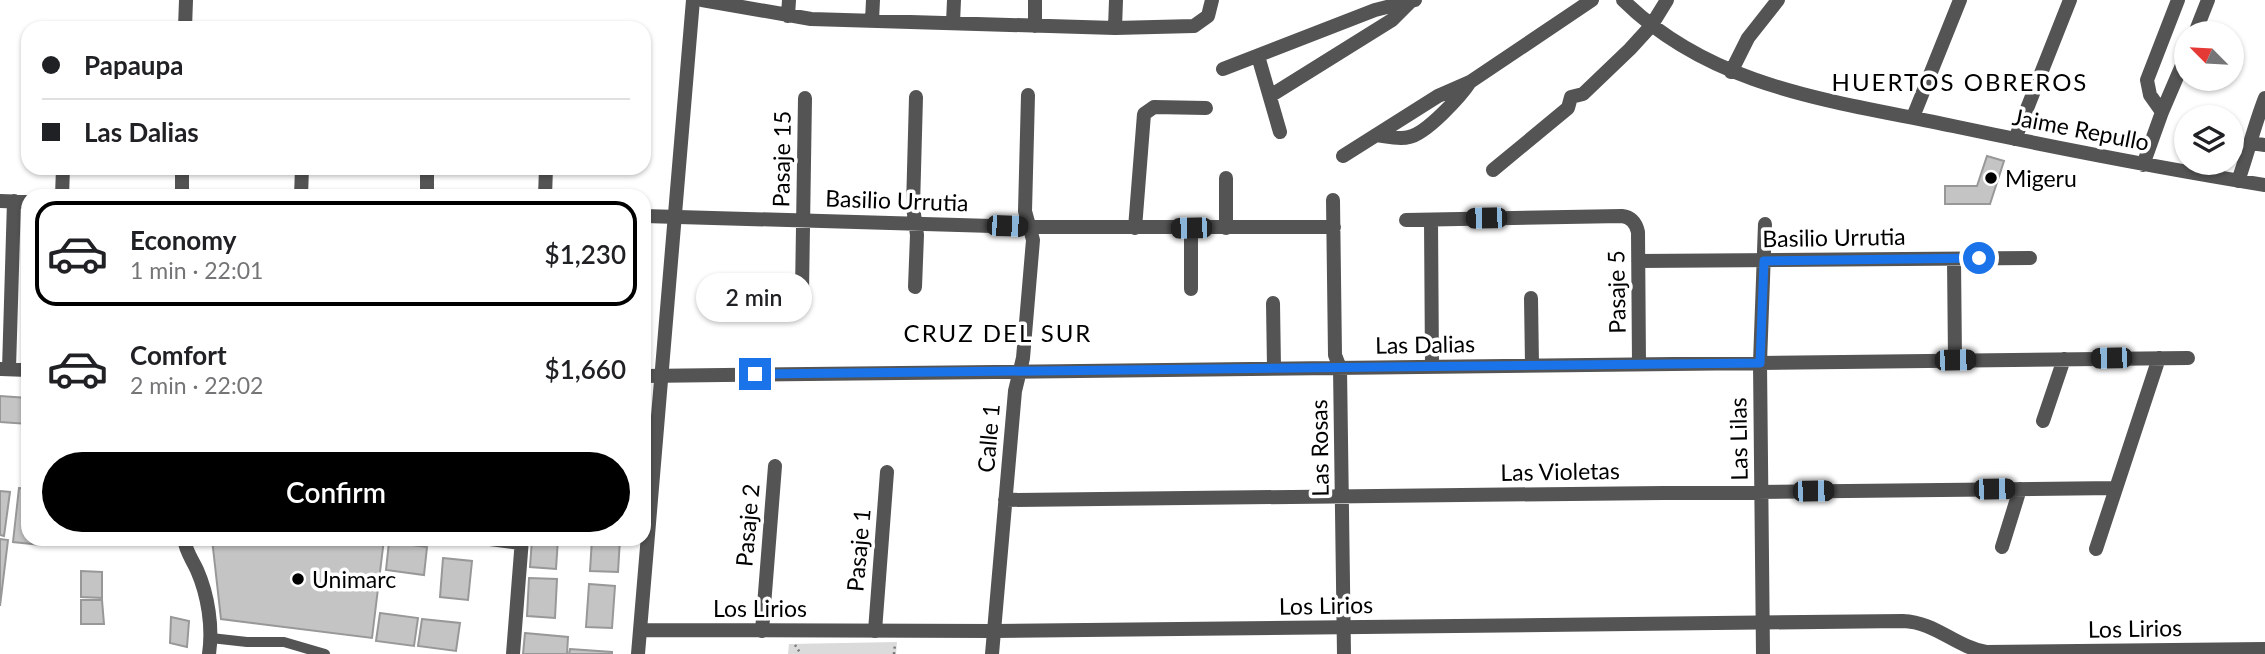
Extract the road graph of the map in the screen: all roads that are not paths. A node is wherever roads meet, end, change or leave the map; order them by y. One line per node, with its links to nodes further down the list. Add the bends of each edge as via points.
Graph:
1 (186, 0): 21 (street)
2 (694, 0): 54 (street)
3 (702, 0): 19 (street)
4 (789, 0): 19 (street)
5 (873, 0): 22 (street)
6 (954, 0): 24 (street)
7 (1035, 0): 25 (street)
8 (1116, 0): 27 (street)
9 (1212, 0): 27 (street, via 1208,16 1199,24)
10 (1592, 0): 31 (street)
11 (1623, 0): 26 (street, Jaime Repullo)
12 (1667, 0): 26 (street)
13 (1778, 0): 30 (street, via 1748,38)
14 (1960, 0): 40 (street)
15 (2070, 0): 43 (street)
16 (2208, 0): 20 (street)
17 (1413, 1): 28 (street, via 1375,10); 34 (street, via 1381,27)
18 (2177, 4): 20 (street, via 2195,7); 39 (street, via 2147,80 2150,95)
19 (788, 16): 22 (street)
20 (2202, 16): 23 (street)
21 (185, 21)
22 (872, 21): 24 (street)
23 (2200, 21)
24 (953, 23): 25 (street)
25 (1035, 26): 27 (street)
26 (1651, 26): 30 (street, Jaime Repullo); 47 (street, via 1583,94 1580,106 1568,108)
27 (1115, 28)
28 (1258, 56): 29 (street); 34 (street)
29 (1223, 69)
30 (1731, 72): 40 (street, Jaime Repullo, via 1783,89)
31 (1470, 82): 42 (street, via 1446,91); 42 (street, via 1454,103 1417,135)
32 (2174, 84): 39 (street)
33 (1028, 95): 60 (street, Calle 1, via 1025,211)
34 (1270, 96): 41 (street)
35 (916, 97): 58 (street)
36 (805, 98): 57 (street, Pasaje 15)
37 (2265, 98): 44 (street, via 2253,129)
38 (1206, 108): 62 (street, via 1154,107 1144,114)
39 (2162, 112): 46 (street)
40 (1913, 117): 43 (street, Jaime Repullo)
41 (1280, 132)
42 (1376, 135): 45 (street)
43 (2015, 139): 46 (street, Jaime Repullo)
44 (2258, 144): 49 (street)
45 (1343, 156)
46 (2143, 165): 49 (street, Jaime Repullo)
47 (1493, 170)
48 (1226, 178): 64 (street)
49 (2238, 181): 50 (street, Jaime Repullo)
50 (2265, 185)
51 (1333, 200): 61 (street, Las Rosas)
52 (14, 201): 84 (street)
53 (651, 216): 54 (street, Basilio Urrutia)
54 (676, 217): 57 (street, Basilio Urrutia); 87 (street)
55 (1431, 219): 56 (street); 67 (street, Pasaje 5, via 1622,216 1633,221 1638,232); 81 (street)
56 (1406, 220)
57 (804, 221): 58 (street, Basilio Urrutia); 71 (street, Pasaje 15)
58 (915, 223): 60 (street, Basilio Urrutia); 69 (street)
59 (1765, 224): 68 (street, Las Lilas)
60 (1030, 227): 62 (street, Basilio Urrutia); 85 (street, Calle 1, via 1033,240)
61 (1334, 227): 64 (street, Basilio Urrutia); 83 (street, Las Rosas, via 1335,355)
62 (1135, 228): 63 (street, Basilio Urrutia)
63 (1191, 228): 64 (street, Basilio Urrutia); 70 (street)
64 (1226, 228)
65 (1954, 258): 66 (street, Basilio Urrutia); 68 (street, Basilio Urrutia); 77 (street)
66 (2030, 258)
67 (1639, 261): 68 (street, Basilio Urrutia); 79 (street, Pasaje 5)
68 (1764, 261): 78 (street, Las Lilas)
69 (915, 287)
70 (1191, 289)
71 (802, 292)
72 (1531, 298): 80 (street)
73 (1273, 303): 82 (street)
74 (2159, 358): 75 (street, Las Dalias); 76 (street, Las Dalias); 91 (street)
75 (2188, 358)
76 (2064, 359): 77 (street, Las Dalias); 88 (street)
77 (1955, 360): 78 (street, Las Dalias)
78 (1760, 363): 79 (street, Las Dalias); 93 (street, Las Lilas)
79 (1640, 364): 80 (street, Las Dalias)
80 (1532, 365): 81 (street, Las Dalias)
81 (1432, 366): 83 (street, Las Dalias)
82 (1273, 368): 83 (street, Las Dalias); 85 (street, Las Dalias)
83 (1340, 368): 94 (street, Las Rosas)
84 (4, 369)
85 (1020, 371): 87 (street, Las Dalias); 95 (street, Calle 1)
86 (651, 376): 87 (street, Las Dalias)
87 (662, 376): 96 (street)
88 (2043, 421)
89 (775, 466): 105 (street, Pasaje 2)
90 (887, 472): 106 (street, Pasaje 1)
91 (2116, 488): 92 (street, Las Violetas); 101 (street)
92 (2020, 489): 93 (street, Las Violetas); 100 (street)
93 (1761, 492): 94 (street, Las Violetas); 102 (street, Las Lilas)
94 (1342, 496): 95 (street, Las Violetas); 103 (street, Las Rosas)
95 (1005, 500): 107 (street, Calle 1)
96 (651, 503)
97 (185, 546): 108 (street, via 201,581)
98 (522, 546): 113 (street)
99 (647, 546): 104 (street)
100 (2002, 547)
101 (2096, 549)
102 (1763, 623): 103 (street, Los Lirios); 110 (street, Los Lirios, via 1912,621 1979,651); 117 (street, Las Lilas)
103 (1343, 628): 107 (street, Los Lirios); 116 (street, Las Rosas)
104 (640, 630): 105 (street, Los Lirios); 114 (street)
105 (762, 631): 106 (street, Los Lirios)
106 (875, 631): 107 (street, Los Lirios)
107 (994, 631): 115 (street, Calle 1)
108 (212, 638): 111 (street); 112 (lane, via 285,642)
109 (2265, 649): 110 (street, Los Lirios)
110 (2006, 653)
111 (209, 654)
112 (325, 654)
113 (513, 654)
114 (638, 654)
115 (992, 654)
116 (1343, 654)
117 (1763, 654)

